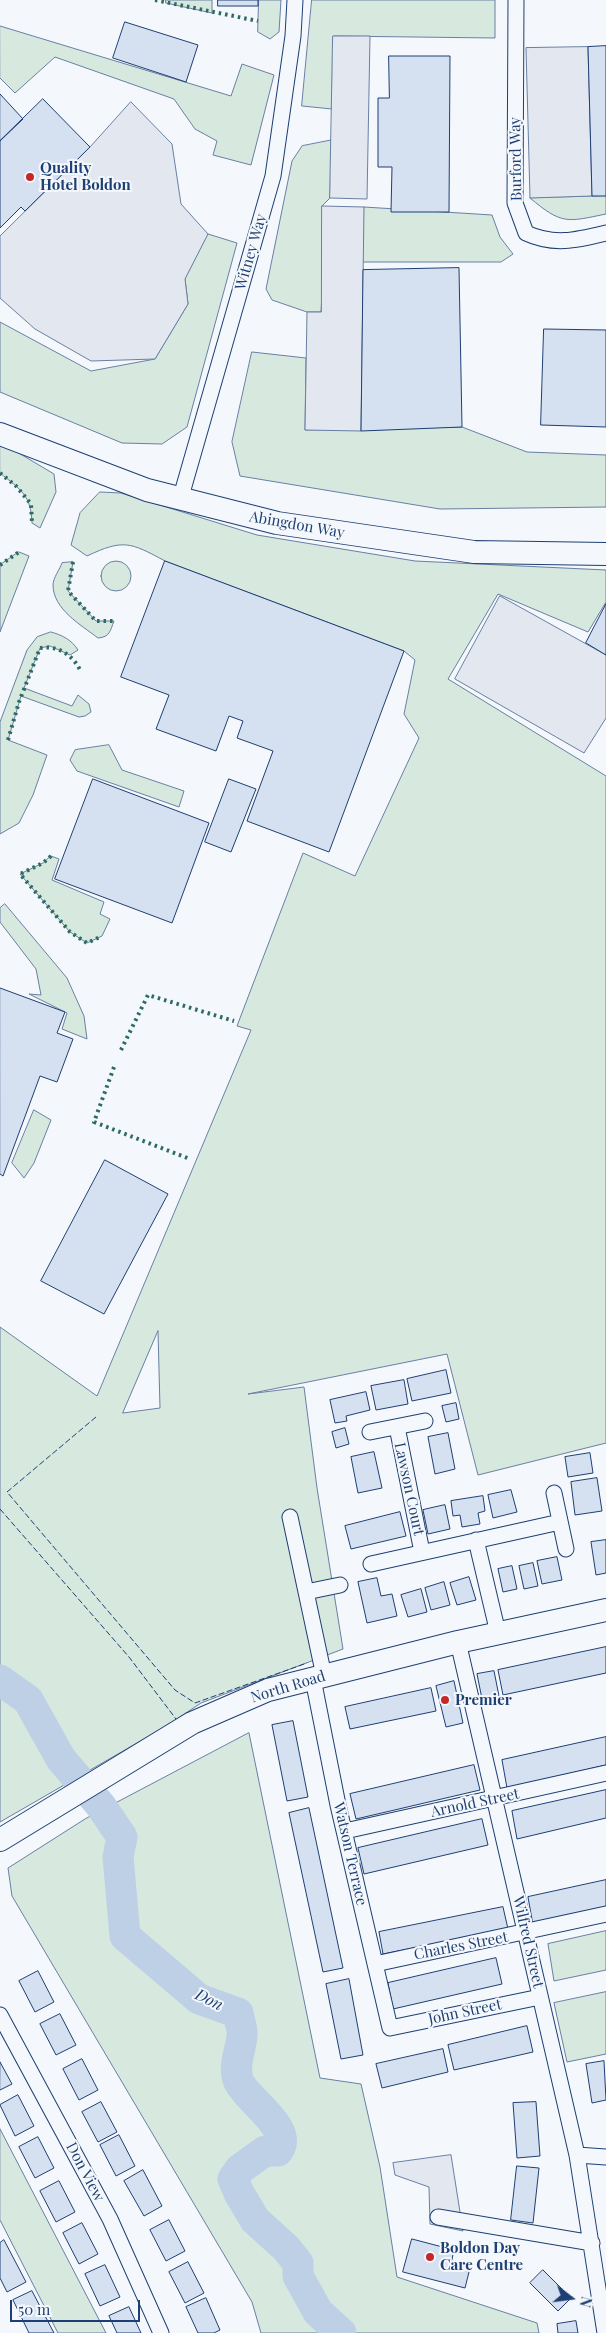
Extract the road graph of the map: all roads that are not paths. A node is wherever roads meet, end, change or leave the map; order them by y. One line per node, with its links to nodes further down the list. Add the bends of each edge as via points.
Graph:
1 (295, 0): 5 (street, Witney Way, via 273,176)
2 (516, 0): 3 (street, Burford Way, via 515,203 526,234 554,242 571,242)
3 (606, 234)
4 (0, 434): 5 (street, Abingdon Way, via 82,467)
5 (180, 500): 6 (street, Abingdon Way, via 277,523 474,552)
6 (606, 554)
7 (425, 1421): 8 (street, Lawson Court)
8 (396, 1427): 9 (street, Lawson Court); 15 (street, Lawson Court)
9 (370, 1432)
10 (554, 1493): 12 (street)
11 (290, 1517): 18 (street, Watson Terrace)
12 (560, 1522): 13 (street, Lawson Court); 14 (street)
13 (476, 1540): 15 (street, Lawson Court); 20 (street)
14 (566, 1549)
15 (422, 1552): 16 (street, Lawson Court)
16 (371, 1564)
17 (340, 1585): 18 (street)
18 (306, 1592): 22 (street, Watson Terrace)
19 (606, 1610): 20 (street, North Road)
20 (498, 1633): 21 (street, North Road)
21 (458, 1642): 22 (street, North Road); 24 (street, Wilfred Street)
22 (318, 1677): 25 (street, Watson Terrace); 26 (street, North Road, via 268,1690 192,1723)
23 (606, 1773): 24 (street, Arnold Street)
24 (495, 1799): 25 (street, Arnold Street); 28 (street, Wilfred Street)
25 (344, 1831): 29 (street, Watson Terrace)
26 (6, 1837)
27 (606, 1914): 28 (street, Charles Street)
28 (526, 1933): 29 (street, Charles Street); 30 (street, Wilfred Street)
29 (375, 1964): 32 (street, Watson Terrace)
30 (540, 1997): 32 (street, John Street); 33 (street, Wilfred Street)
31 (0, 2015): 37 (street, Don View, via 110,2219)
32 (390, 2028)
33 (577, 2155): 34 (street); 36 (street, Wilfred Street)
34 (606, 2157)
35 (438, 2217): 36 (street)
36 (592, 2243): 38 (street, Wilfred Street)
37 (161, 2333)
38 (605, 2333)

